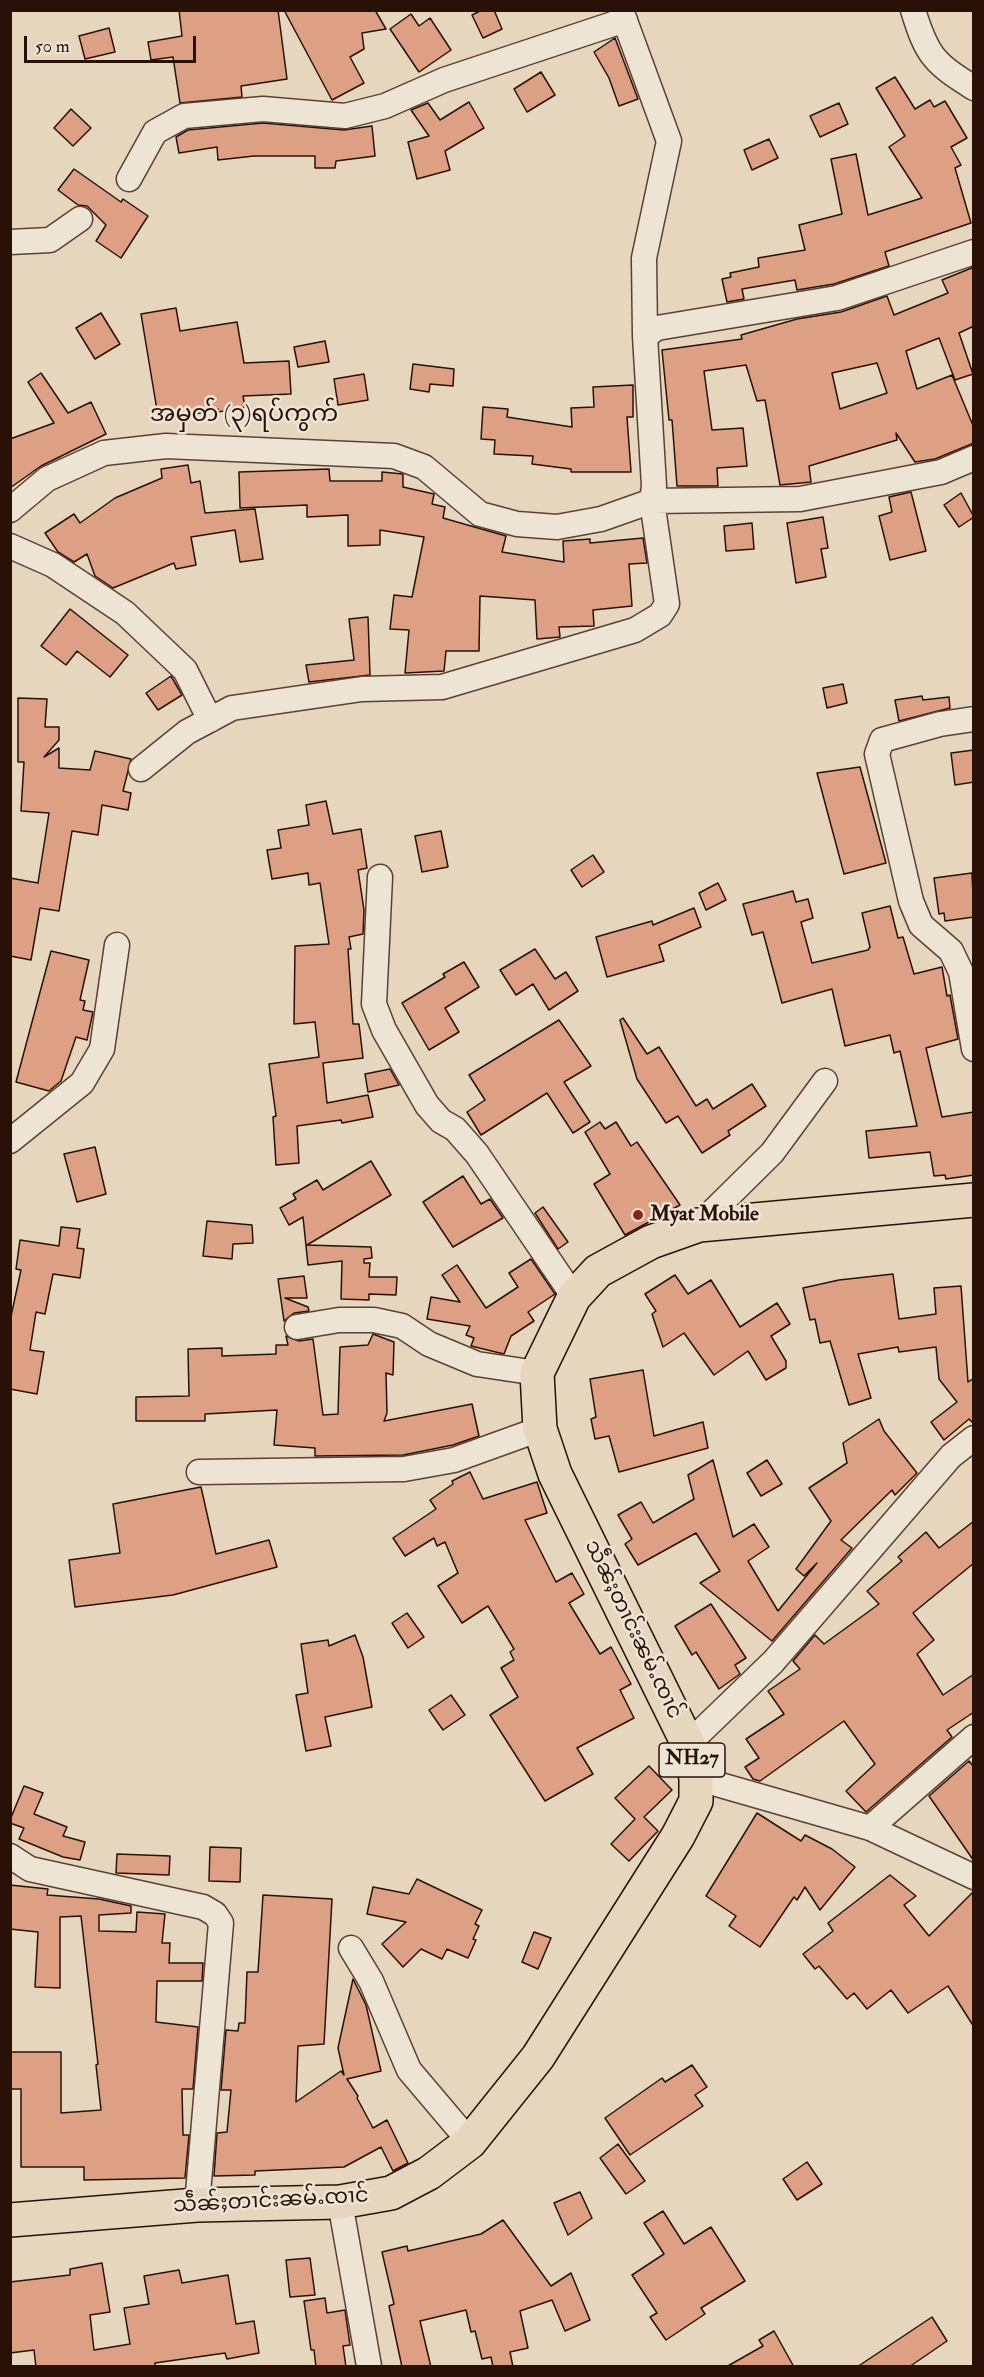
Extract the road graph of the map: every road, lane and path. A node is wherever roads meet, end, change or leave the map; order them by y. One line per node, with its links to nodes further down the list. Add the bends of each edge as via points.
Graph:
1 (913, 10): 3 (street, via 920,34 936,62)
2 (623, 15): 4 (street, via 444,80 385,106 345,116 262,110 184,116 156,132); 8 (street, via 669,141 644,258)
3 (974, 88)
4 (129, 179)
5 (80, 219): 6 (street, via 50,240)
6 (10, 242)
7 (974, 252): 8 (street, via 837,298 657,328)
8 (645, 336): 10 (street)
9 (974, 458): 10 (street, via 941,472 800,499)
10 (652, 501): 11 (street, via 601,519 557,526 518,524 480,514 424,467 394,456 166,446 104,453 47,479); 14 (street, via 666,604 660,615 635,630 442,687 362,689 232,708)
11 (10, 510)
12 (10, 546): 14 (street, via 53,565 125,613 185,670)
13 (974, 719): 18 (street, via 882,740 877,754 911,901 921,925 951,951 961,972)
14 (210, 720): 15 (street, via 187,732)
15 (141, 769)
16 (380, 877): 23 (street, via 374,1004 384,1030 427,1105 477,1154)
17 (117, 945): 20 (street, via 102,1049 82,1083)
18 (974, 1049)
19 (825, 1081): 22 (street, via 772,1153)
20 (10, 1141)
21 (974, 1200): 22 (highway, သဵၼ်ႈတၢင်းၼမ်ႉၸၢင် / NH27)
22 (699, 1226): 23 (highway, သဵၼ်ႈတၢင်းၼမ်ႉၸၢင် / NH27, via 651,1242 598,1271)
23 (574, 1297): 25 (highway, သဵၼ်ႈတၢင်းၼမ်ႉၸၢင် / NH27)
24 (297, 1327): 25 (street, via 339,1320 374,1320 402,1326 429,1344 477,1364)
25 (537, 1373): 26 (highway, သဵၼ်ႈတၢင်းၼမ်ႉၸၢင် / NH27)
26 (540, 1429): 28 (street, via 454,1460 404,1469); 30 (highway, သဵၼ်ႈတၢင်းၼမ်ႉၸၢင် / NH27, via 555,1474)
27 (974, 1438): 30 (street, via 951,1456 773,1662)
28 (199, 1472)
29 (974, 1737): 32 (street)
30 (688, 1744): 31 (highway, သဵၼ်ႈတၢင်းၼမ်ႉၸၢင် / NH27)
31 (696, 1778): 32 (street); 36 (highway, သဵၼ်ႈတၢင်းၼမ်ႉၸၢင် / NH27, via 696,1801 678,1836 538,2057)
32 (870, 1828): 34 (street)
33 (10, 1856): 38 (street, via 30,1869 203,1907 221,1923)
34 (974, 1877)
35 (351, 1948): 36 (street, via 371,1981 409,2070)
36 (470, 2142): 37 (highway, သဵၼ်ႈတၢင်းၼမ်ႉၸၢင် / NH27, via 429,2173 391,2193)
37 (340, 2202): 38 (highway, သဵၼ်ႈတၢင်းၼမ်ႉၸၢင် / NH27); 40 (street)
38 (197, 2205): 39 (highway, သဵၼ်ႈတၢင်းၼမ်ႉၸၢင် / NH27)
39 (10, 2220)
40 (369, 2367)

